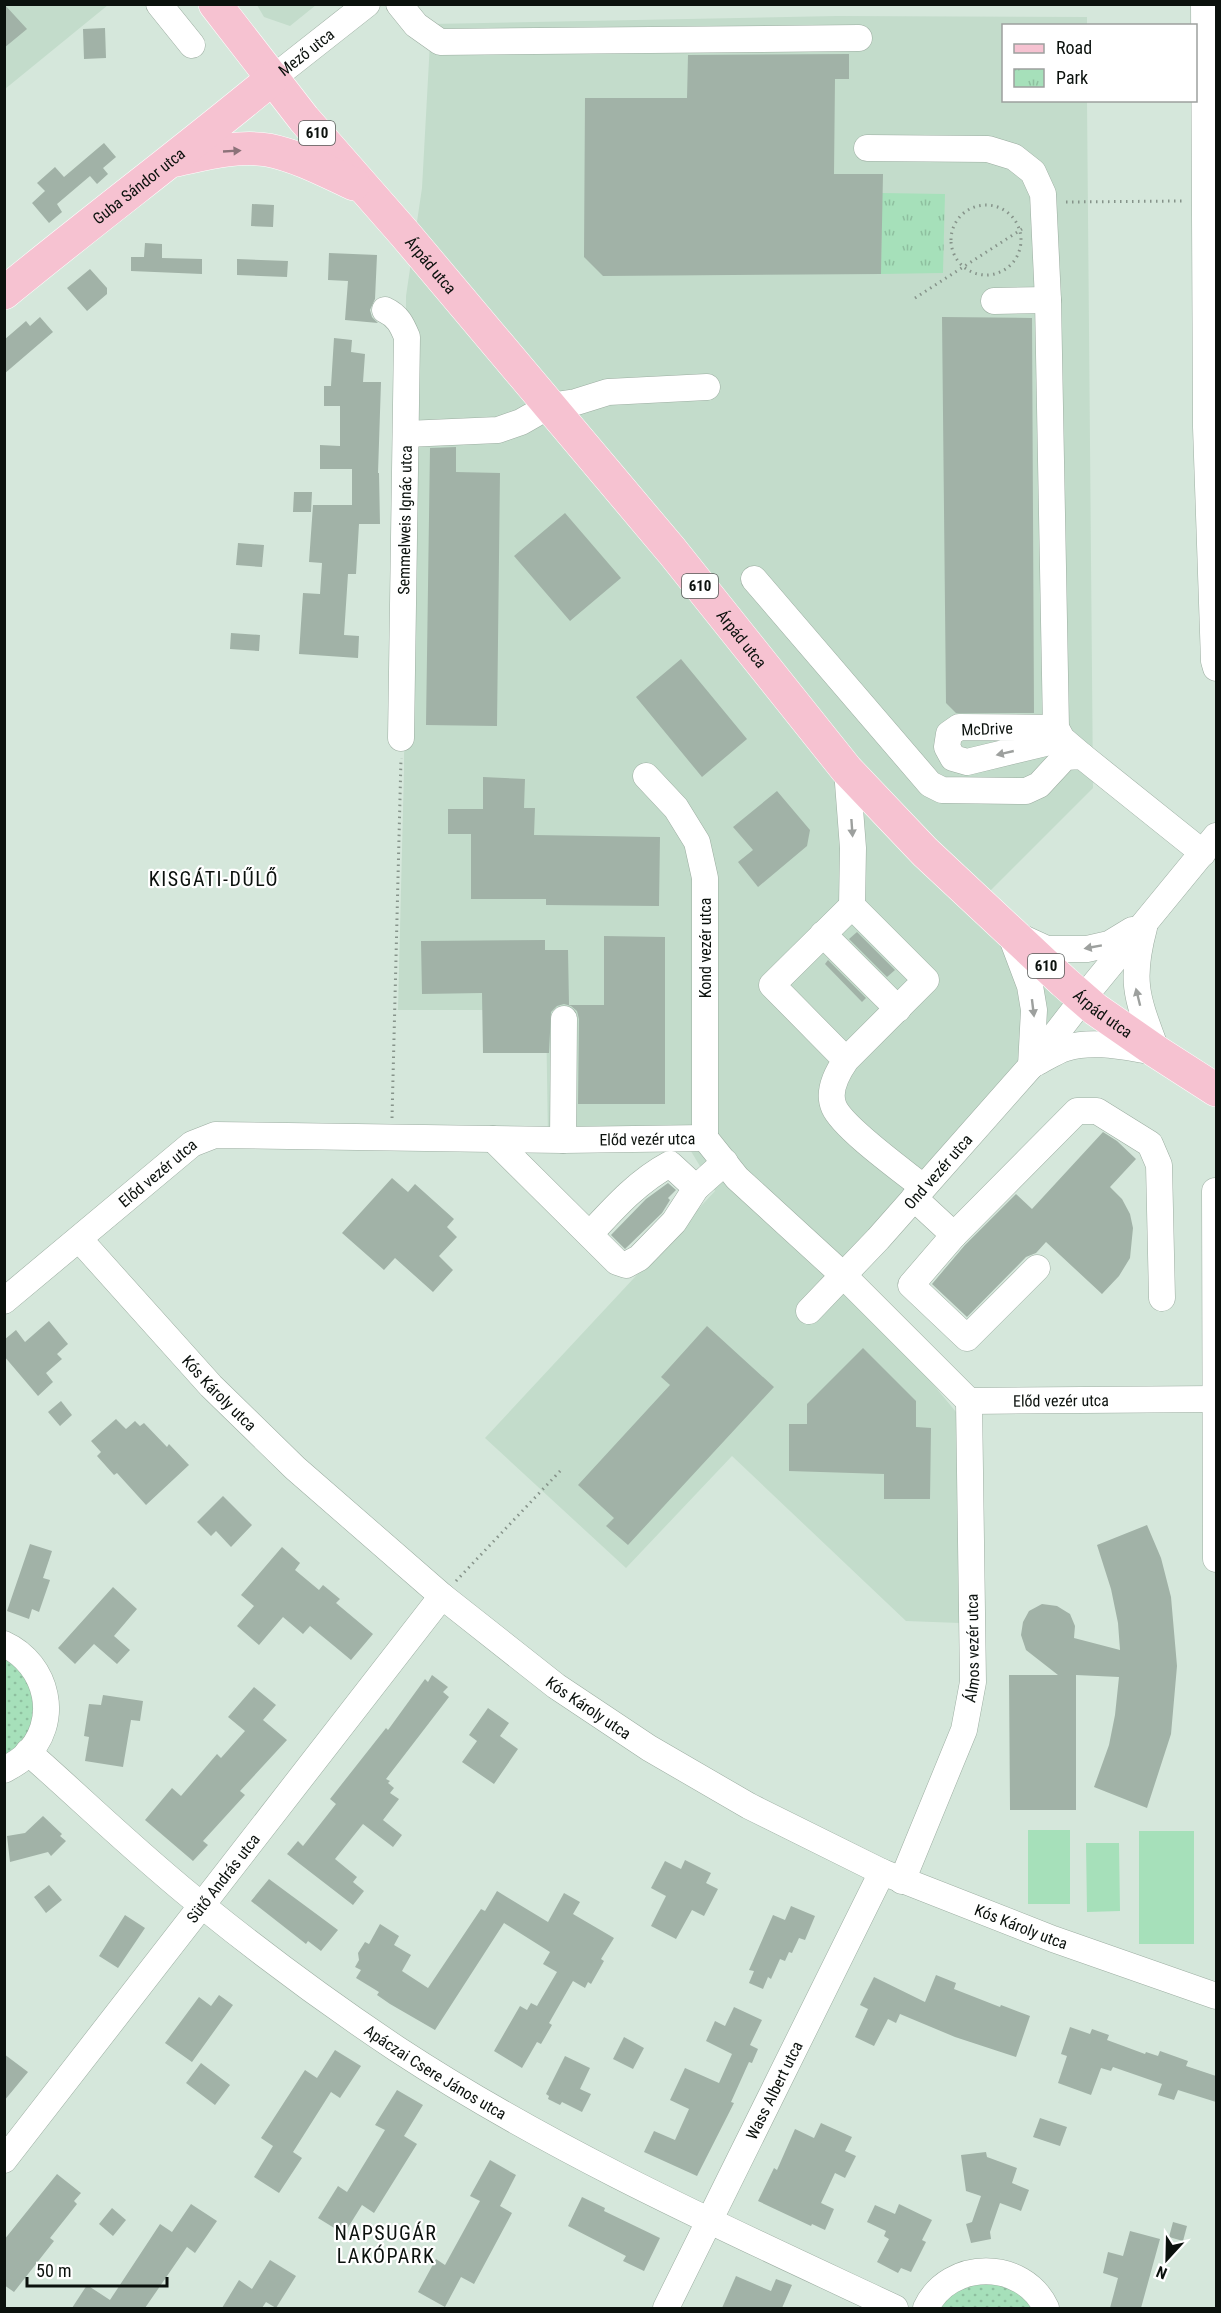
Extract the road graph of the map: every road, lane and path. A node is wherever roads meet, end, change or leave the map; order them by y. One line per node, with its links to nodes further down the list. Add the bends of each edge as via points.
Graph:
1 (159, 4): 7 (street)
2 (215, 4): 8 (main road, 610)
3 (367, 4): 8 (street, Mező utca)
4 (399, 4): 6 (street, via 416,25 440,42)
5 (1204, 4): 12 (street)
6 (859, 38)
7 (192, 45)
8 (273, 78): 10 (main road, Guba Sándor utca); 11 (main road, Árpád utca / 610)
9 (867, 148): 13 (street, via 988,149 1014,157 1033,172 1043,194)
10 (174, 160): 11 (main road, one-way to 11, via 227,150 266,150 303,161); 16 (main road, Guba Sándor utca)
11 (362, 188): 22 (main road, Árpád utca / 610)
12 (1205, 201): 13 (path, via 1063,202); 25 (street, via 1206,427)
13 (1044, 215): 14 (path); 18 (street)
14 (1019, 230): 15 (path); 15 (path, via 1018,252 1005,269 984,274); 15 (path, via 1008,212 997,206 985,204 962,213 955,222 951,246)
15 (963, 267): 17 (path)
16 (4, 293)
17 (915, 298)
18 (1048, 300): 19 (street); 27 (street, via 1059,734)
19 (994, 301)
20 (385, 310): 23 (street, Semmelweis Ignác utca, via 394,314 407,337)
21 (707, 387): 22 (street, via 608,392)
22 (549, 406): 23 (street, via 498,430); 28 (main road, Árpád utca / 610, via 672,551)
23 (406, 434): 26 (street, Semmelweis Ignác utca)
24 (754, 579): 27 (street, via 930,784 942,790 1026,791 1039,785 1065,757)
25 (1216, 668)
26 (401, 738): 42 (path)
27 (1082, 756): 30 (street)
28 (847, 770): 31 (street, one-way to 31, via 853,848); 33 (main road, Árpád utca / 610)
29 (646, 776): 43 (street, Kond vezér utca, via 676,808 697,843 705,878)
30 (1210, 845): 32 (street, Ond vezér utca)
31 (852, 906): 34 (street); 36 (street, via 926,980)
32 (1145, 922): 33 (street, one-way to 33, via 1109,944 1087,949 1047,950); 35 (street, Ond vezér utca); 38 (street, one-way to 32, via 1136,986 1136,956)
33 (1010, 933): 35 (main road, Árpád utca / 610); 40 (street, one-way to 40, via 1030,986 1034,1010)
34 (823, 934): 36 (street); 39 (street, via 772,985)
35 (1084, 998): 38 (main road, Árpád utca / 610); 40 (street, Ond vezér utca)
36 (898, 1009): 39 (street)
37 (564, 1019): 45 (street)
38 (1157, 1052): 40 (street, Ond vezér utca, via 1110,1045 1082,1046 1065,1048); 41 (main road, Árpád utca / 610)
39 (846, 1060): 49 (street, via 837,1073 833,1106 842,1120)
40 (1030, 1066): 49 (street, Ond vezér utca)
41 (1216, 1090)
42 (392, 1137): 44 (street, Előd vezér utca); 52 (street, Előd vezér utca, via 214,1135 192,1144)
43 (705, 1138): 45 (street, Előd vezér utca); 46 (street, Előd vezér utca)
44 (493, 1139): 45 (street, Előd vezér utca); 50 (street)
45 (563, 1140)
46 (725, 1162): 47 (street); 54 (street, Előd vezér utca, via 737,1178)
47 (696, 1188): 50 (street, via 670,1164 632,1190); 50 (street, via 674,1222 639,1258 626,1264 617,1262)
48 (1215, 1191): 58 (street)
49 (919, 1193): 51 (street); 54 (street, Ond vezér utca)
50 (590, 1234)
51 (954, 1235): 53 (street, via 911,1285 968,1338); 55 (street, via 1077,1111 1097,1112 1150,1144 1159,1165)
52 (80, 1240): 56 (street, Előd vezér utca); 63 (street, Kós Károly utca, via 212,1386 295,1468)
53 (1037, 1268)
54 (843, 1275): 57 (street, Ond vezér utca); 60 (street, Előd vezér utca)
55 (1162, 1298)
56 (4, 1301)
57 (809, 1311)
58 (1216, 1333): 59 (street)
59 (1216, 1399): 60 (street, Előd vezér utca); 62 (street)
60 (969, 1401): 67 (street, Álmos vezér utca, via 973,1682 964,1730)
61 (562, 1469): 63 (path)
62 (1216, 1559)
63 (442, 1596): 67 (street, Kós Károly utca, via 556,1686 649,1748 749,1806); 68 (street, Sütő András utca)
64 (4, 1644): 65 (street, via 17,1650 34,1667 45,1689 46,1714 40,1737)
65 (28, 1752): 66 (street); 68 (street, Apáczai Csere János utca)
66 (4, 1770)
67 (892, 1876): 69 (street, Kós Károly utca, via 1053,1939); 71 (street, Wass Albert utca)
68 (202, 1906): 70 (street, Sütő András utca); 71 (street, Apáczai Csere János utca, via 426,2067 505,2116)
69 (1216, 1996)
70 (4, 2160)
71 (709, 2221): 72 (street, Wass Albert utca); 73 (street, Apáczai Csere János utca)
72 (666, 2308)
73 (895, 2308)
74 (926, 2308): 75 (street, via 945,2284 964,2274 986,2270 1008,2274 1027,2284)
75 (1046, 2308)

